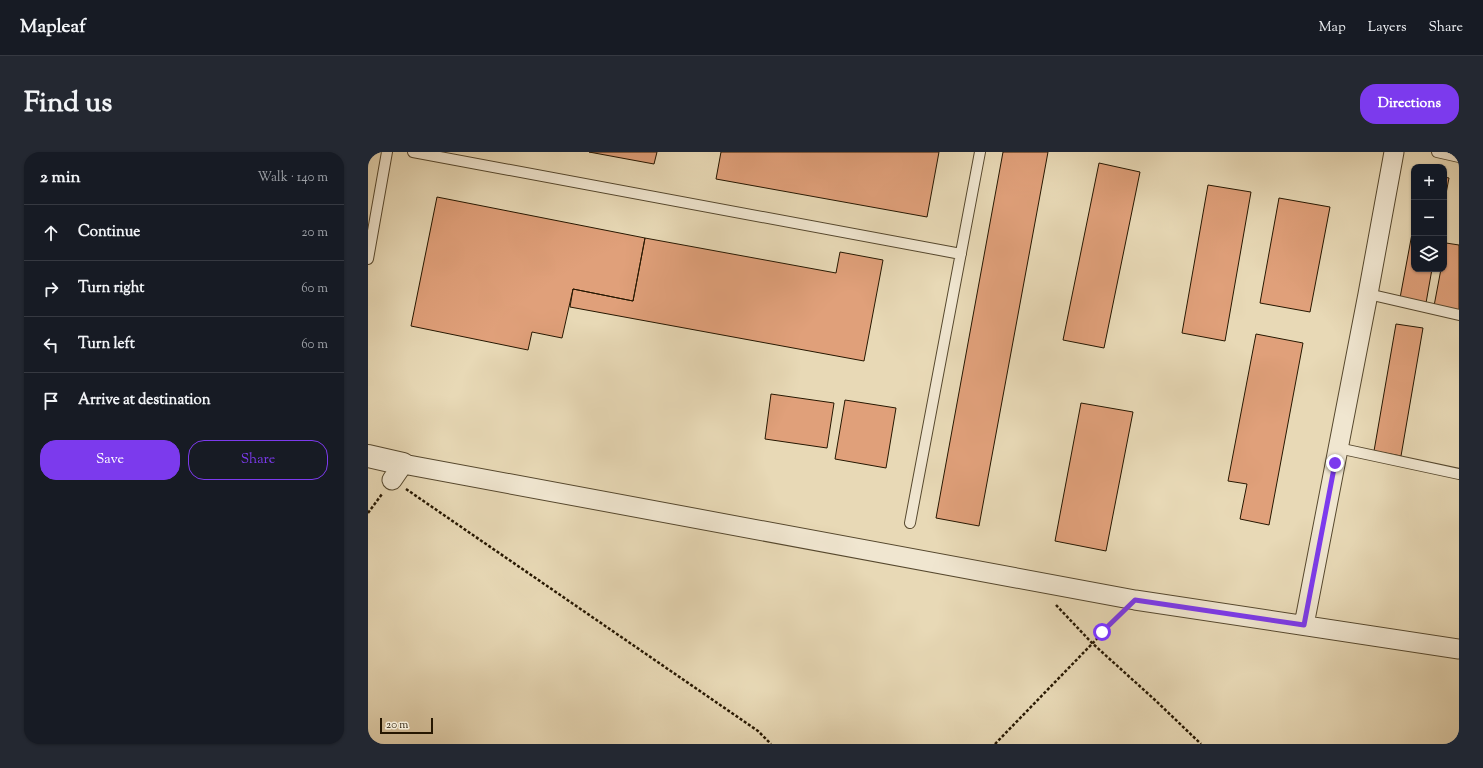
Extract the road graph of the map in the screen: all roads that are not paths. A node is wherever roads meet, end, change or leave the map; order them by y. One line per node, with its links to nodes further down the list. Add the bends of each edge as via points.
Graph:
1 (387, 152): 8 (lane)
2 (412, 152): 7 (lane)
3 (980, 152): 7 (lane)
4 (1394, 152): 9 (street)
5 (1437, 152): 6 (lane)
6 (1459, 156)
7 (961, 254): 15 (lane)
8 (368, 259)
9 (1368, 294): 10 (lane); 11 (street)
10 (1459, 315)
11 (1338, 448): 14 (lane); 16 (street)
12 (368, 456): 13 (street)
13 (398, 472): 16 (street, via 1135,600)
14 (1459, 474)
15 (910, 523)
16 (1304, 625): 17 (street)
17 (1459, 649)

